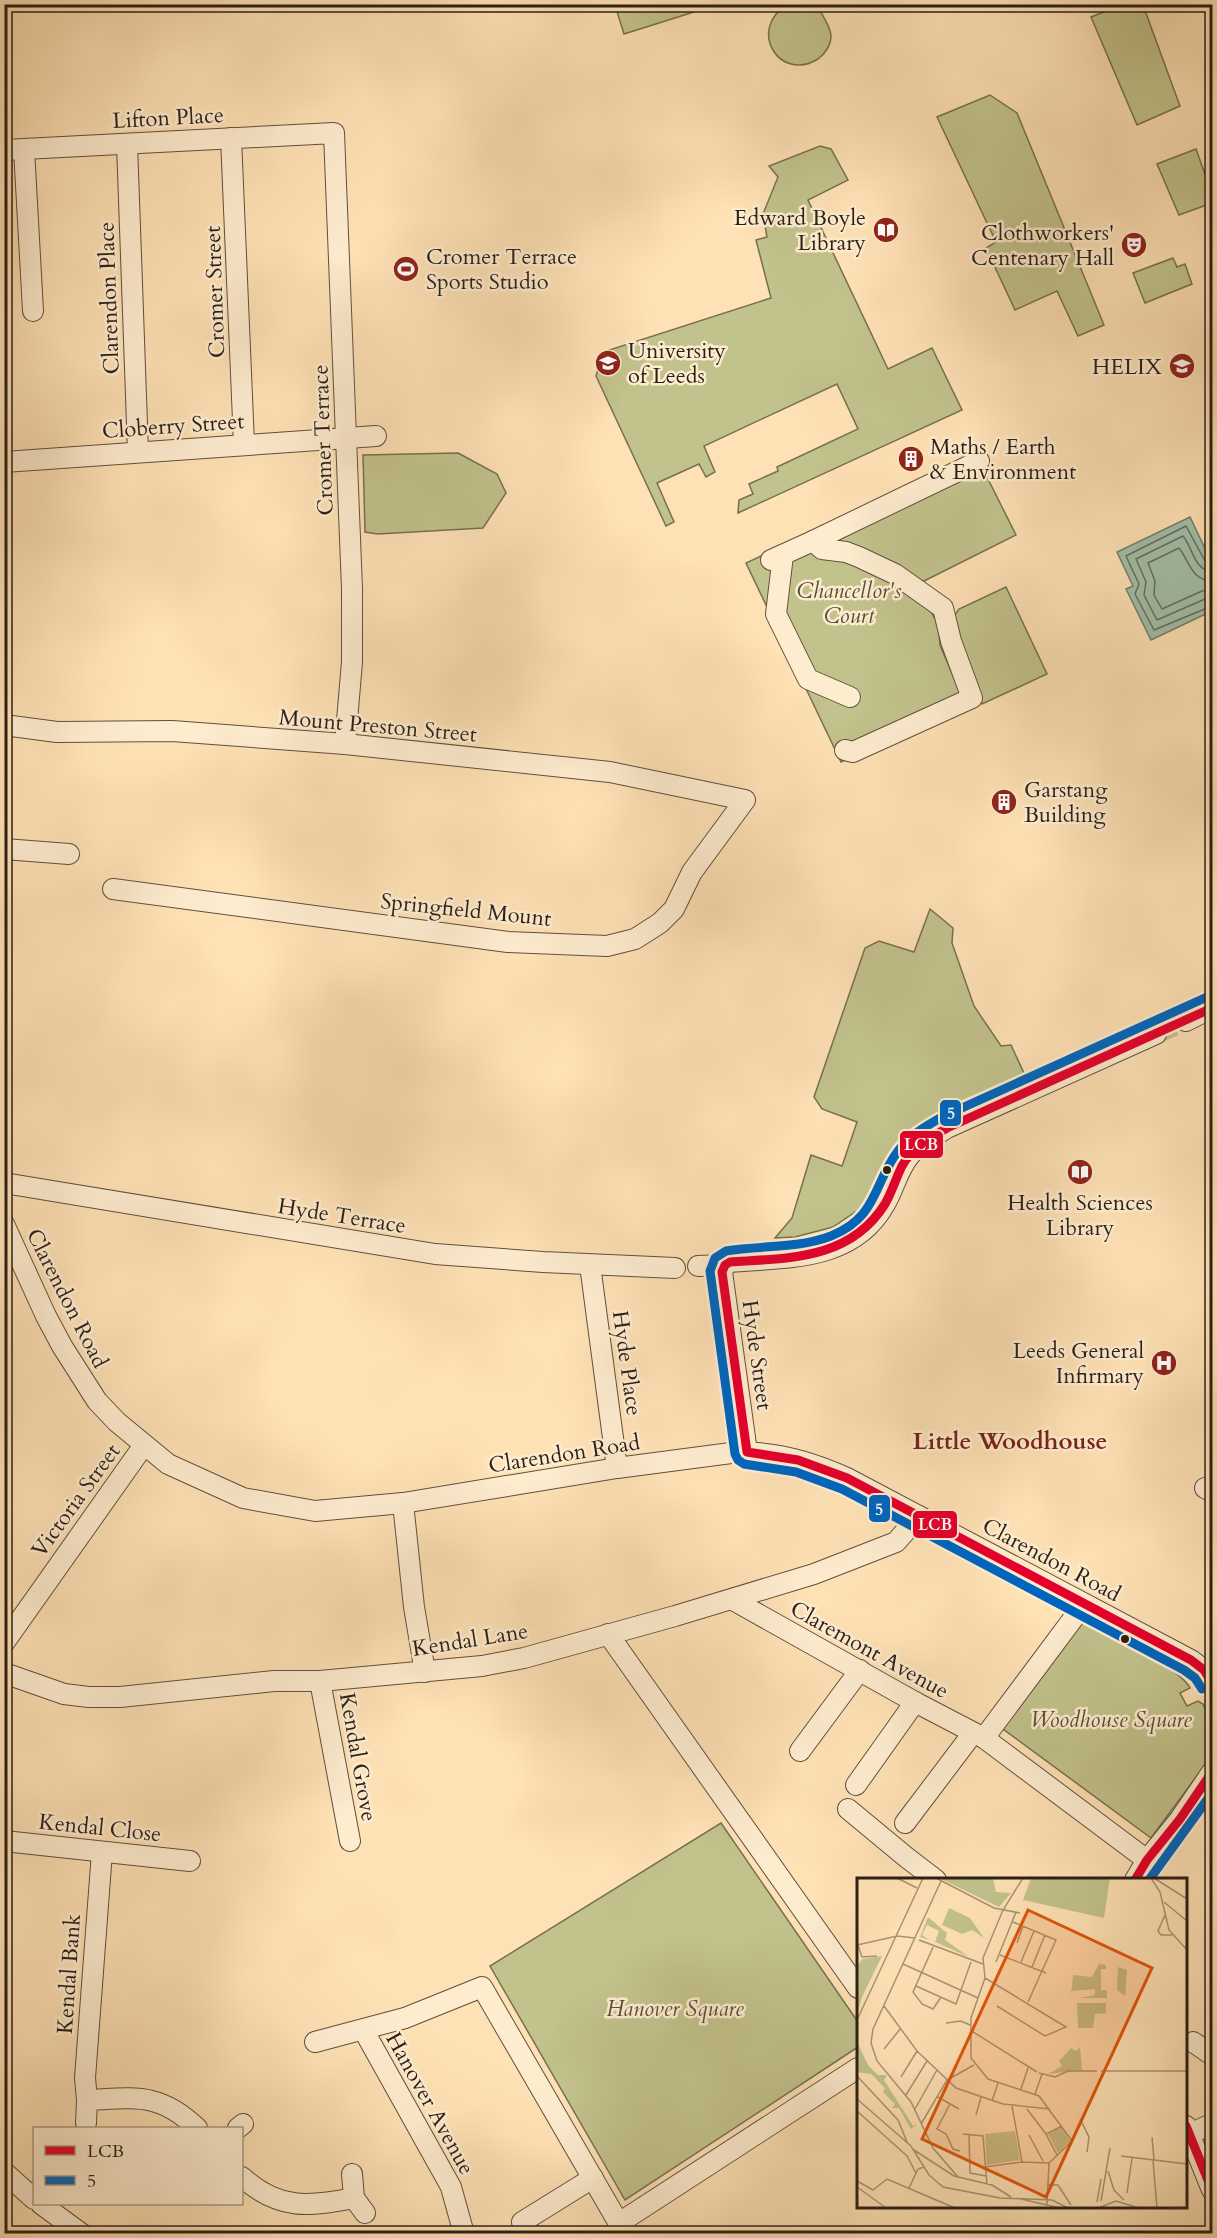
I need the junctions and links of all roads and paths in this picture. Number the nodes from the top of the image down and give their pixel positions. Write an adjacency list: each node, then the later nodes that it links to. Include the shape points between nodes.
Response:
1 (334, 133): 2 (street, Lifton Place); 7 (street, Cromer Terrace)
2 (231, 138): 3 (street, Lifton Place); 8 (street, Cromer Street)
3 (128, 144): 4 (street, Lifton Place); 9 (street, Clarendon Place)
4 (14, 149): 5 (street)
5 (33, 311)
6 (376, 436): 7 (street, Cloberry Street)
7 (346, 439): 8 (street, Cloberry Street); 15 (street, Cromer Terrace, via 352,662)
8 (244, 444): 9 (street, Cloberry Street)
9 (138, 452): 11 (street, Cloberry Street)
10 (979, 461): 12 (street)
11 (4, 462)
12 (813, 541): 13 (street, via 777,557 776,614 808,679); 16 (street, via 822,549 846,552 884,568 940,605 972,698 853,752)
13 (850, 698)
14 (4, 725): 15 (street, Mount Preston Street, via 57,732 172,732)
15 (345, 744): 17 (street, Mount Preston Street, via 610,772)
16 (845, 750)
17 (745, 800): 20 (street, Springfield Mount, via 692,872 674,909 635,939 607,946 508,942)
18 (4, 849): 19 (street)
19 (69, 854)
20 (113, 889)
21 (1212, 1008): 22 (street)
22 (1186, 1021)
23 (1156, 1034): 27 (street, via 947,1128 923,1143 909,1156 874,1220 842,1245 817,1254)
24 (4, 1183): 26 (street, Hyde Terrace, via 403,1250)
25 (4, 1224): 30 (street, Clarendon Road, via 46,1316 82,1380 97,1401)
26 (590, 1265): 29 (street, Hyde Terrace); 32 (street, Hyde Place)
27 (725, 1265): 28 (street); 31 (street, Hyde Street, via 722,1272)
28 (698, 1266)
29 (675, 1268)
30 (144, 1445): 33 (street, Clarendon Road, via 168,1464 243,1498 315,1511); 38 (street, Victoria Street)
31 (747, 1452): 32 (street, Clarendon Road); 34 (street, Clarendon Road, via 788,1456 820,1465)
32 (617, 1468): 33 (street, Clarendon Road)
33 (403, 1503): 40 (street)
34 (919, 1516): 35 (street, Kendal Lane, via 896,1542); 36 (street, Clarendon Road)
35 (732, 1600): 37 (street, Kendal Lane); 39 (street, Claremont Avenue)
36 (1084, 1604): 43 (street, Clarendon Road, via 1191,1659); 45 (street)
37 (608, 1634): 40 (street, Kendal Lane, via 514,1660); 58 (street)
38 (4, 1643)
39 (860, 1671): 44 (street, Claremont Avenue); 46 (street)
40 (425, 1672): 42 (street, Kendal Lane)
41 (4, 1673): 42 (street, Kendal Lane, via 64,1694 89,1697 274,1681)
42 (320, 1681): 52 (street, Kendal Grove)
43 (1212, 1683)
44 (915, 1702): 45 (street, Claremont Avenue); 48 (street)
45 (978, 1735): 50 (street); 54 (street)
46 (801, 1751)
47 (1212, 1772): 54 (street)
48 (856, 1785)
49 (848, 1809): 56 (street)
50 (905, 1823)
51 (4, 1841): 53 (street, Kendal Close)
52 (350, 1841)
53 (102, 1852): 55 (street, Kendal Close); 64 (street, Kendal Bank, via 85,2078)
54 (1147, 1860): 57 (street)
55 (190, 1861)
56 (933, 1878)
57 (1136, 1878)
58 (857, 1987)
59 (364, 2031): 60 (street); 72 (street, via 483,1987); 78 (street, Hanover Avenue, via 452,2187)
60 (315, 2042)
61 (1193, 2042): 62 (street)
62 (1212, 2055)
63 (857, 2069): 76 (street)
64 (87, 2100): 65 (street, Kendal Bank); 67 (street, via 150,2100 177,2111)
65 (86, 2123)
66 (1212, 2124): 68 (street)
67 (196, 2127)
68 (1187, 2130): 73 (street)
69 (4, 2172): 74 (street)
70 (352, 2174): 71 (street, via 360,2205 292,2205 257,2191)
71 (243, 2178)
72 (593, 2178): 76 (street); 79 (street, via 522,2222)
73 (1212, 2190)
74 (33, 2198)
75 (42, 2205): 77 (street)
76 (622, 2228)
77 (82, 2234)
78 (464, 2234)
79 (529, 2234)

